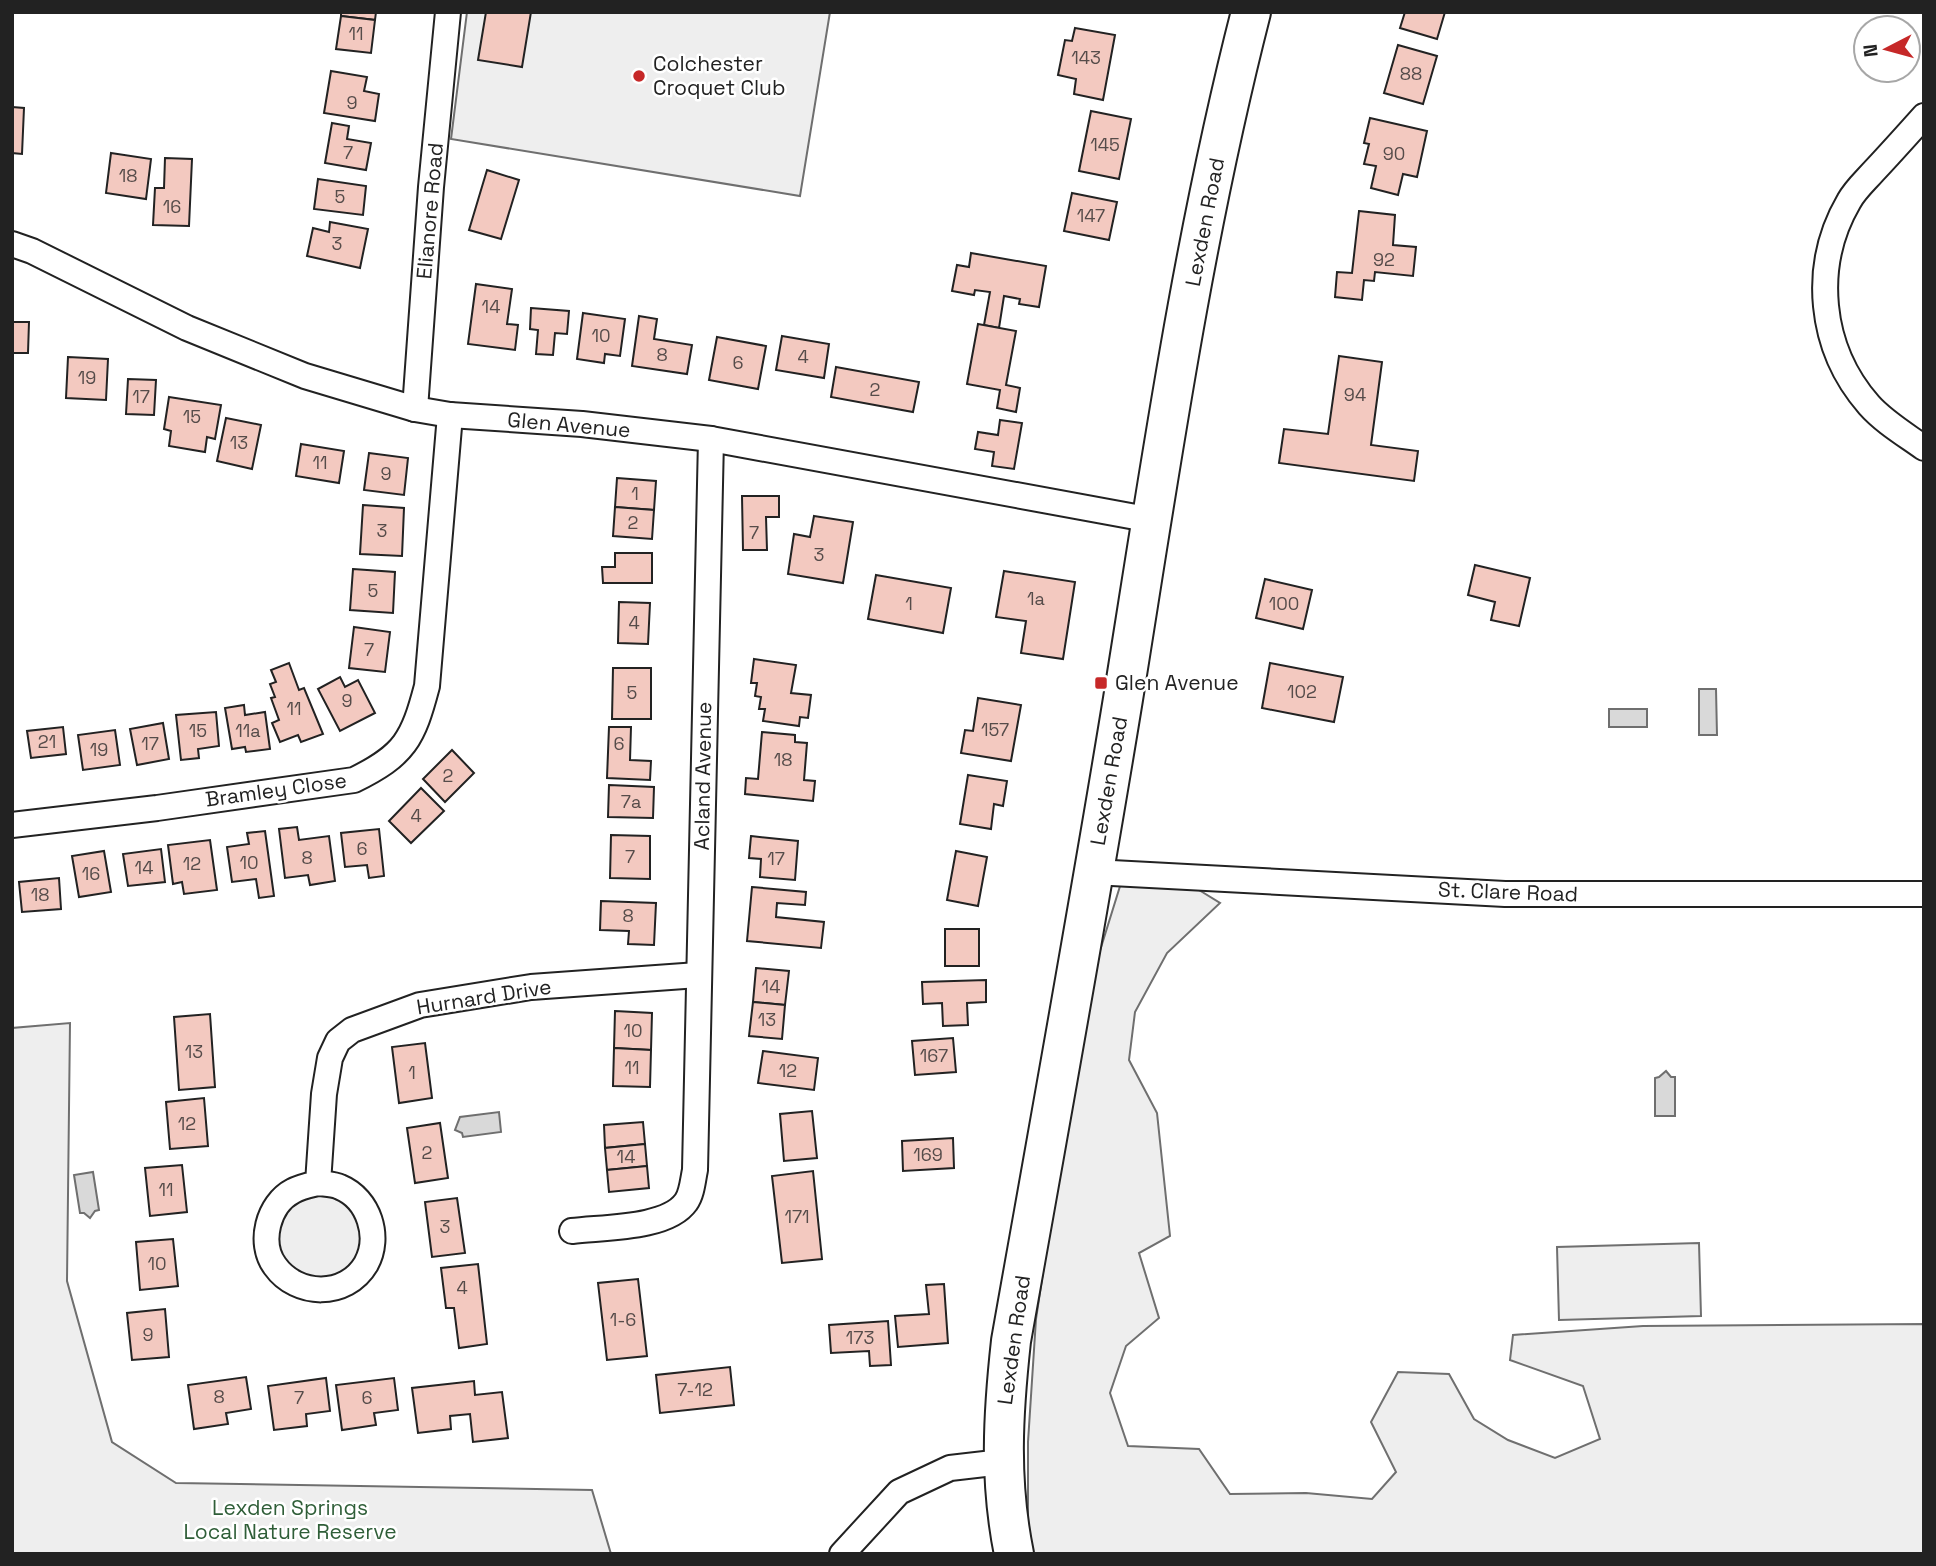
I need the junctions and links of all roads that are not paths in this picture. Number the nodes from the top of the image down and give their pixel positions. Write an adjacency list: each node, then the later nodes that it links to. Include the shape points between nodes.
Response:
1 (448, 12): 5 (street, Elianore Road)
2 (1251, 12): 9 (main road, Lexden Road, via 1202,231)
3 (1924, 116): 8 (street, via 1850,198 1833,234 1825,309 1832,344 1846,375 1870,407)
4 (12, 244): 5 (street, Glen Avenue, via 199,333 304,376)
5 (415, 409): 6 (street, Glen Avenue)
6 (450, 415): 7 (street, Glen Avenue); 10 (street, Bramley Close, via 427,686 418,719 404,745 383,766 354,780)
7 (711, 439): 9 (street, Glen Avenue); 13 (street, Acland Avenue)
8 (1924, 449)
9 (1152, 520): 11 (main road, Lexden Road)
10 (12, 825)
11 (1093, 872): 12 (street, St. Clare Road, via 1505,894); 16 (main road, Lexden Road, via 1012,1341)
12 (1924, 894)
13 (698, 975): 14 (street, Hurnard Drive, via 531,987 420,1005 352,1030 338,1041 330,1058); 15 (street, Acland Avenue, via 695,1170 687,1200 672,1215 654,1222)
14 (318, 1183): 14 (street, via 340,1187 359,1200 369,1215 373,1239 367,1263 356,1276 335,1288 319,1290 287,1280 270,1257 267,1230 279,1202 293,1191)
15 (572, 1231)
16 (1002, 1462): 17 (street, via 950,1468 899,1492); 18 (main road, Lexden Road)
17 (842, 1554)
18 (1014, 1554)

